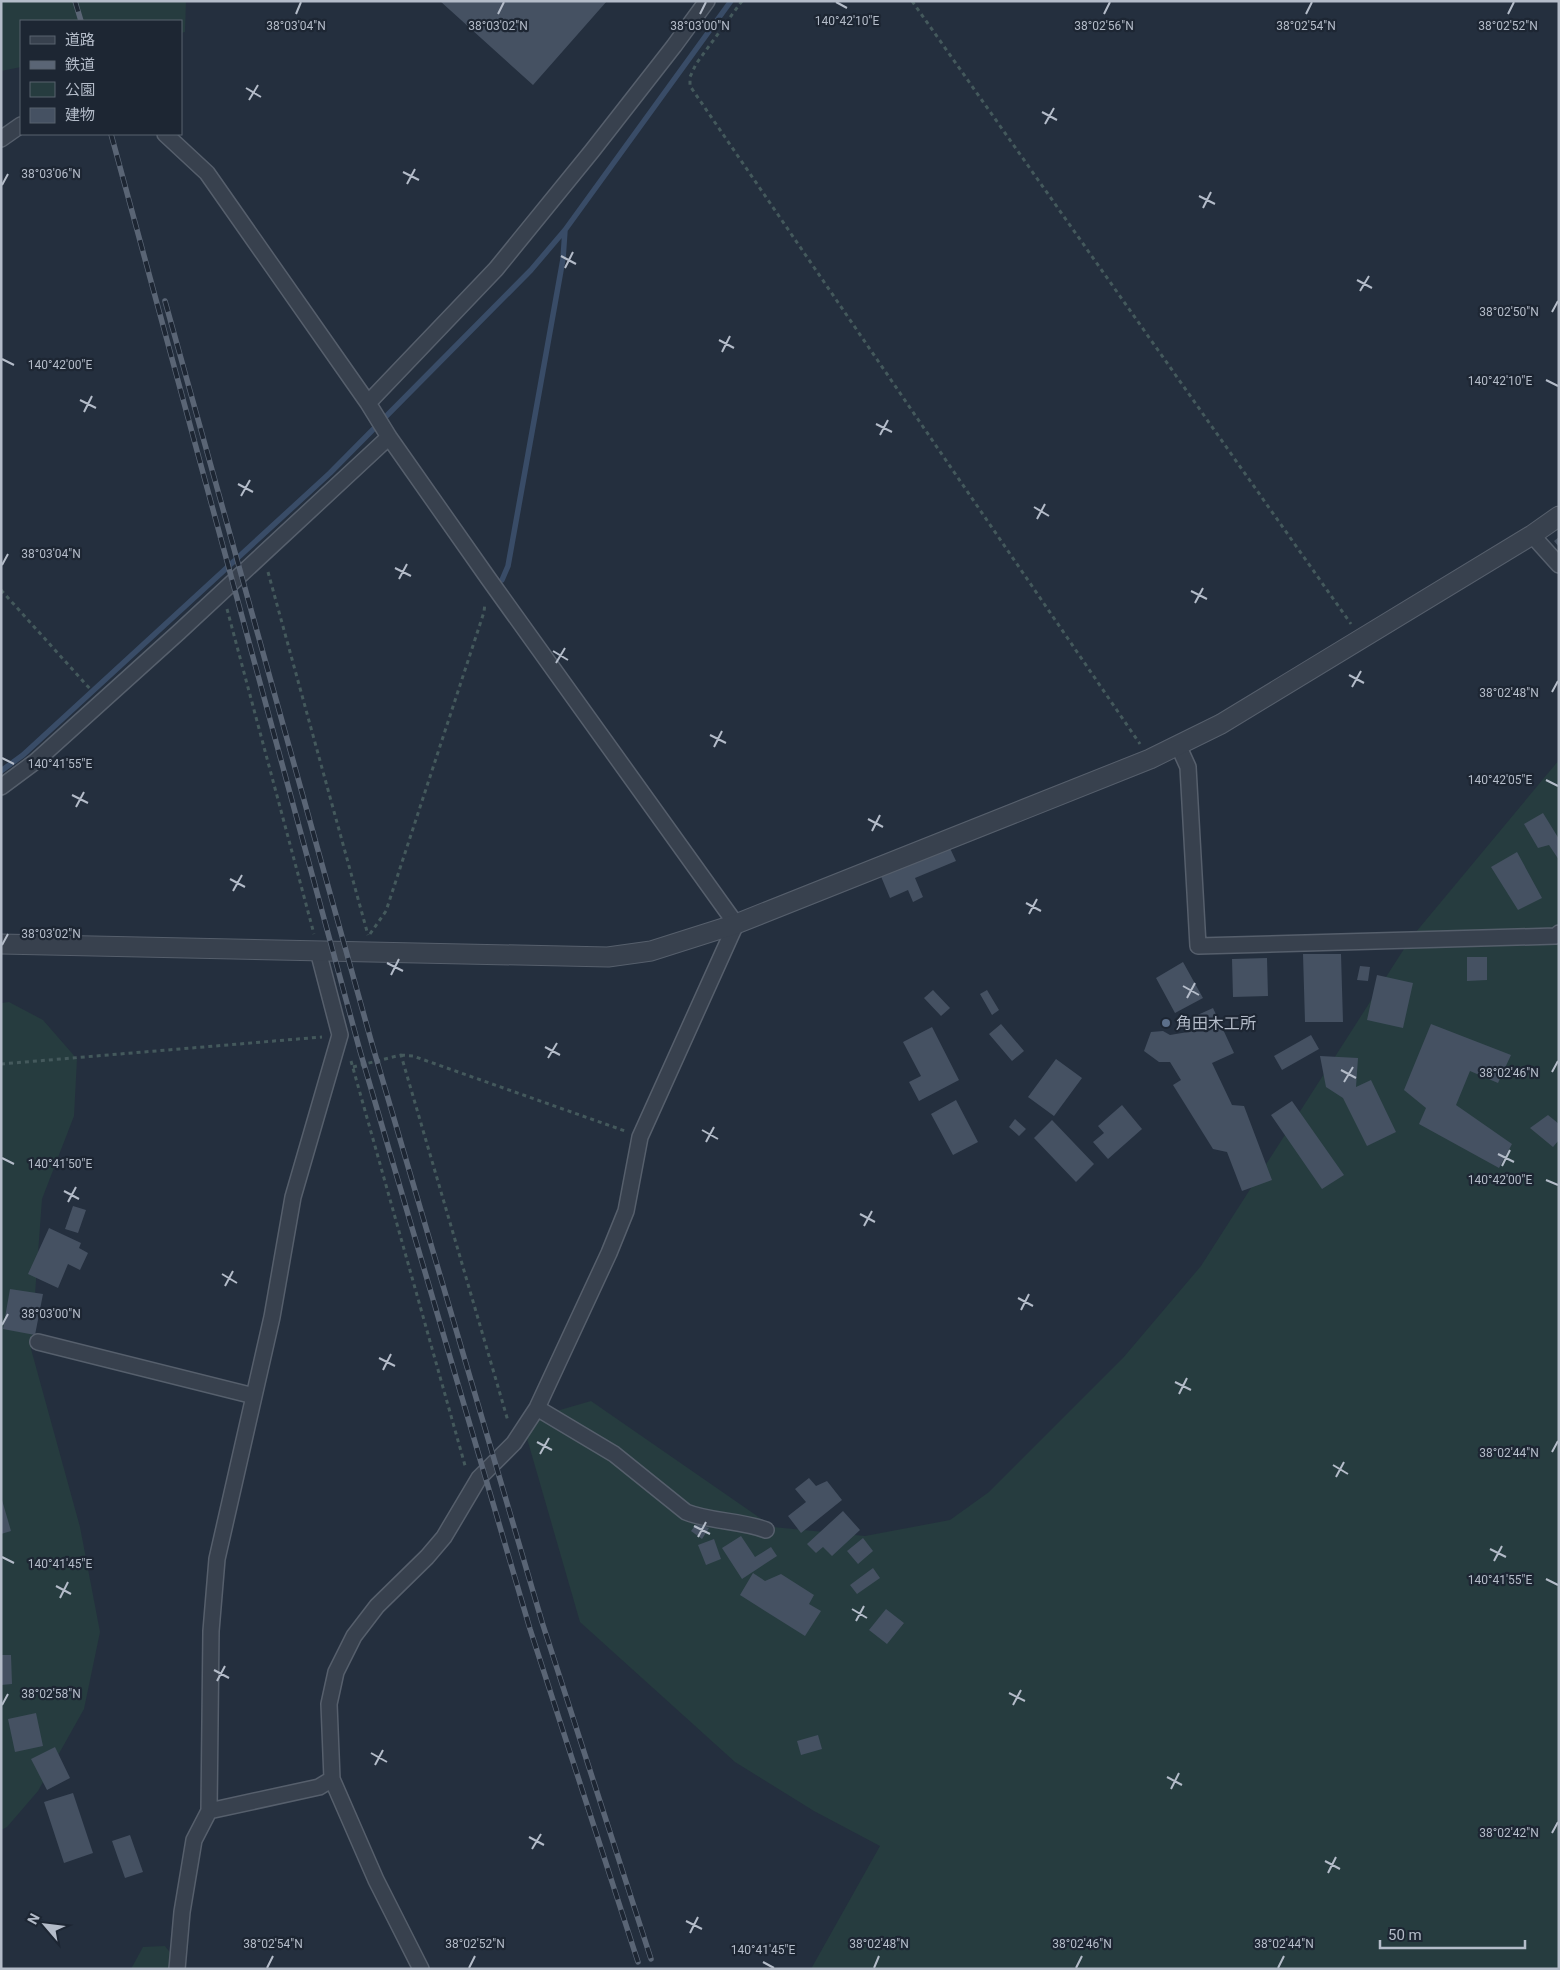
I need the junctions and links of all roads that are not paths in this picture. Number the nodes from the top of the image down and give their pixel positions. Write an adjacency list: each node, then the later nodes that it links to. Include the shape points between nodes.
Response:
1 (707, 1): 5 (street)
2 (20, 126): 4 (street)
3 (166, 135): 5 (street, via 207,173)
4 (1, 139)
5 (379, 421): 10 (street, via 263,552 36,761); 11 (street)
6 (1559, 516): 7 (street)
7 (1532, 535): 8 (street); 9 (street, via 1221,724)
8 (1559, 565)
9 (1178, 745): 11 (street); 12 (street, via 1188,767 1198,946 1556,936)
10 (1, 787)
11 (736, 924): 14 (street, via 651,950 608,957); 17 (street, via 640,1136 626,1211 609,1253)
12 (1559, 933)
13 (1, 944): 14 (street)
14 (318, 951): 16 (street, via 340,1036 293,1197)
15 (38, 1342): 16 (street)
16 (254, 1396): 20 (street, via 217,1558 211,1630)
17 (536, 1408): 18 (street, via 614,1454 686,1512); 19 (street, via 514,1443 479,1478 444,1538 377,1606 354,1636 336,1672 329,1704)
18 (766, 1530)
19 (332, 1779): 20 (street, via 319,1787); 22 (street, via 376,1880)
20 (208, 1811): 21 (street, via 194,1840)
21 (177, 1969)
22 (421, 1969)

